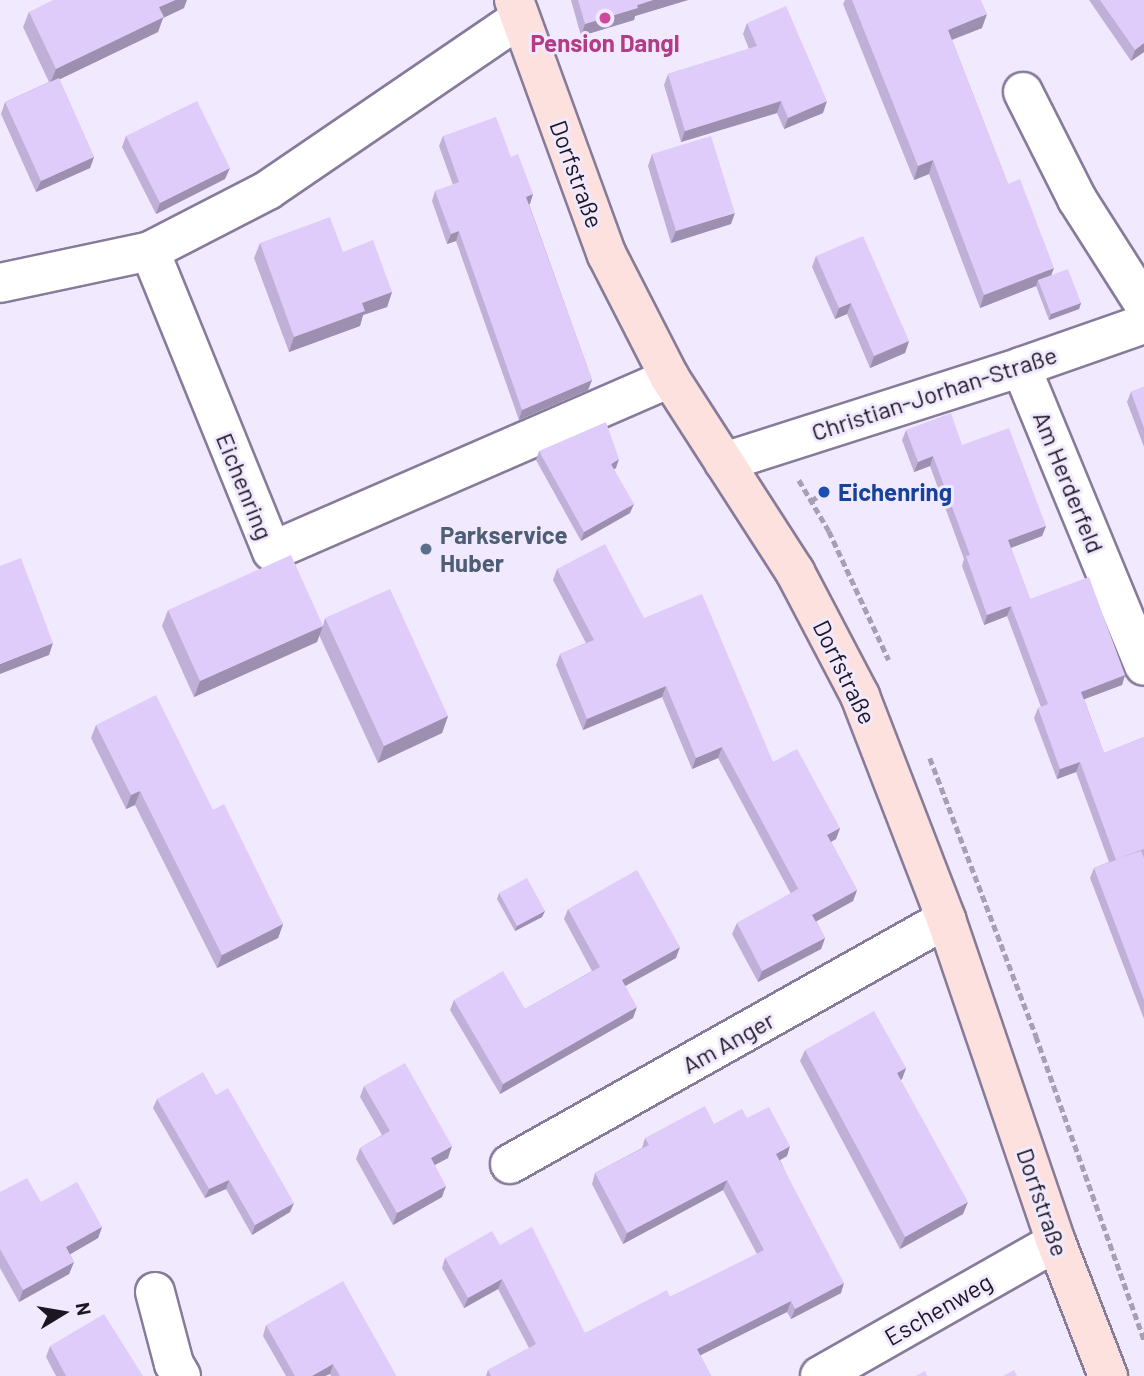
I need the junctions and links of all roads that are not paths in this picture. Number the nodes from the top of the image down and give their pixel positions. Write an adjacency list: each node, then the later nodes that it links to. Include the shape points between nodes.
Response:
1 (517, 9): 3 (street, via 268,190); 8 (street, Dorfstraße, via 607,255)
2 (1023, 92): 5 (street, via 1077,199)
3 (150, 251): 4 (street); 8 (street, Eichenring, via 272,551)
4 (0, 283)
5 (1144, 304)
6 (1144, 324): 7 (street, Christian-Jorhan-Straße)
7 (1021, 367): 9 (street, Christian-Jorhan-Straße); 10 (street, Am Herderfeld)
8 (670, 378): 9 (street, Dorfstraße)
9 (724, 462): 12 (street, Dorfstraße, via 795,572 860,696)
10 (1130, 591): 11 (street, Am Herderfeld)
11 (1144, 666)
12 (946, 919): 13 (street, Am Anger); 14 (street, Dorfstraße)
13 (510, 1164)
14 (1056, 1242): 17 (street, Eschenweg); 18 (street, Dorfstraße)
15 (155, 1292): 16 (street)
16 (181, 1376)
17 (820, 1376)
18 (1108, 1376)

